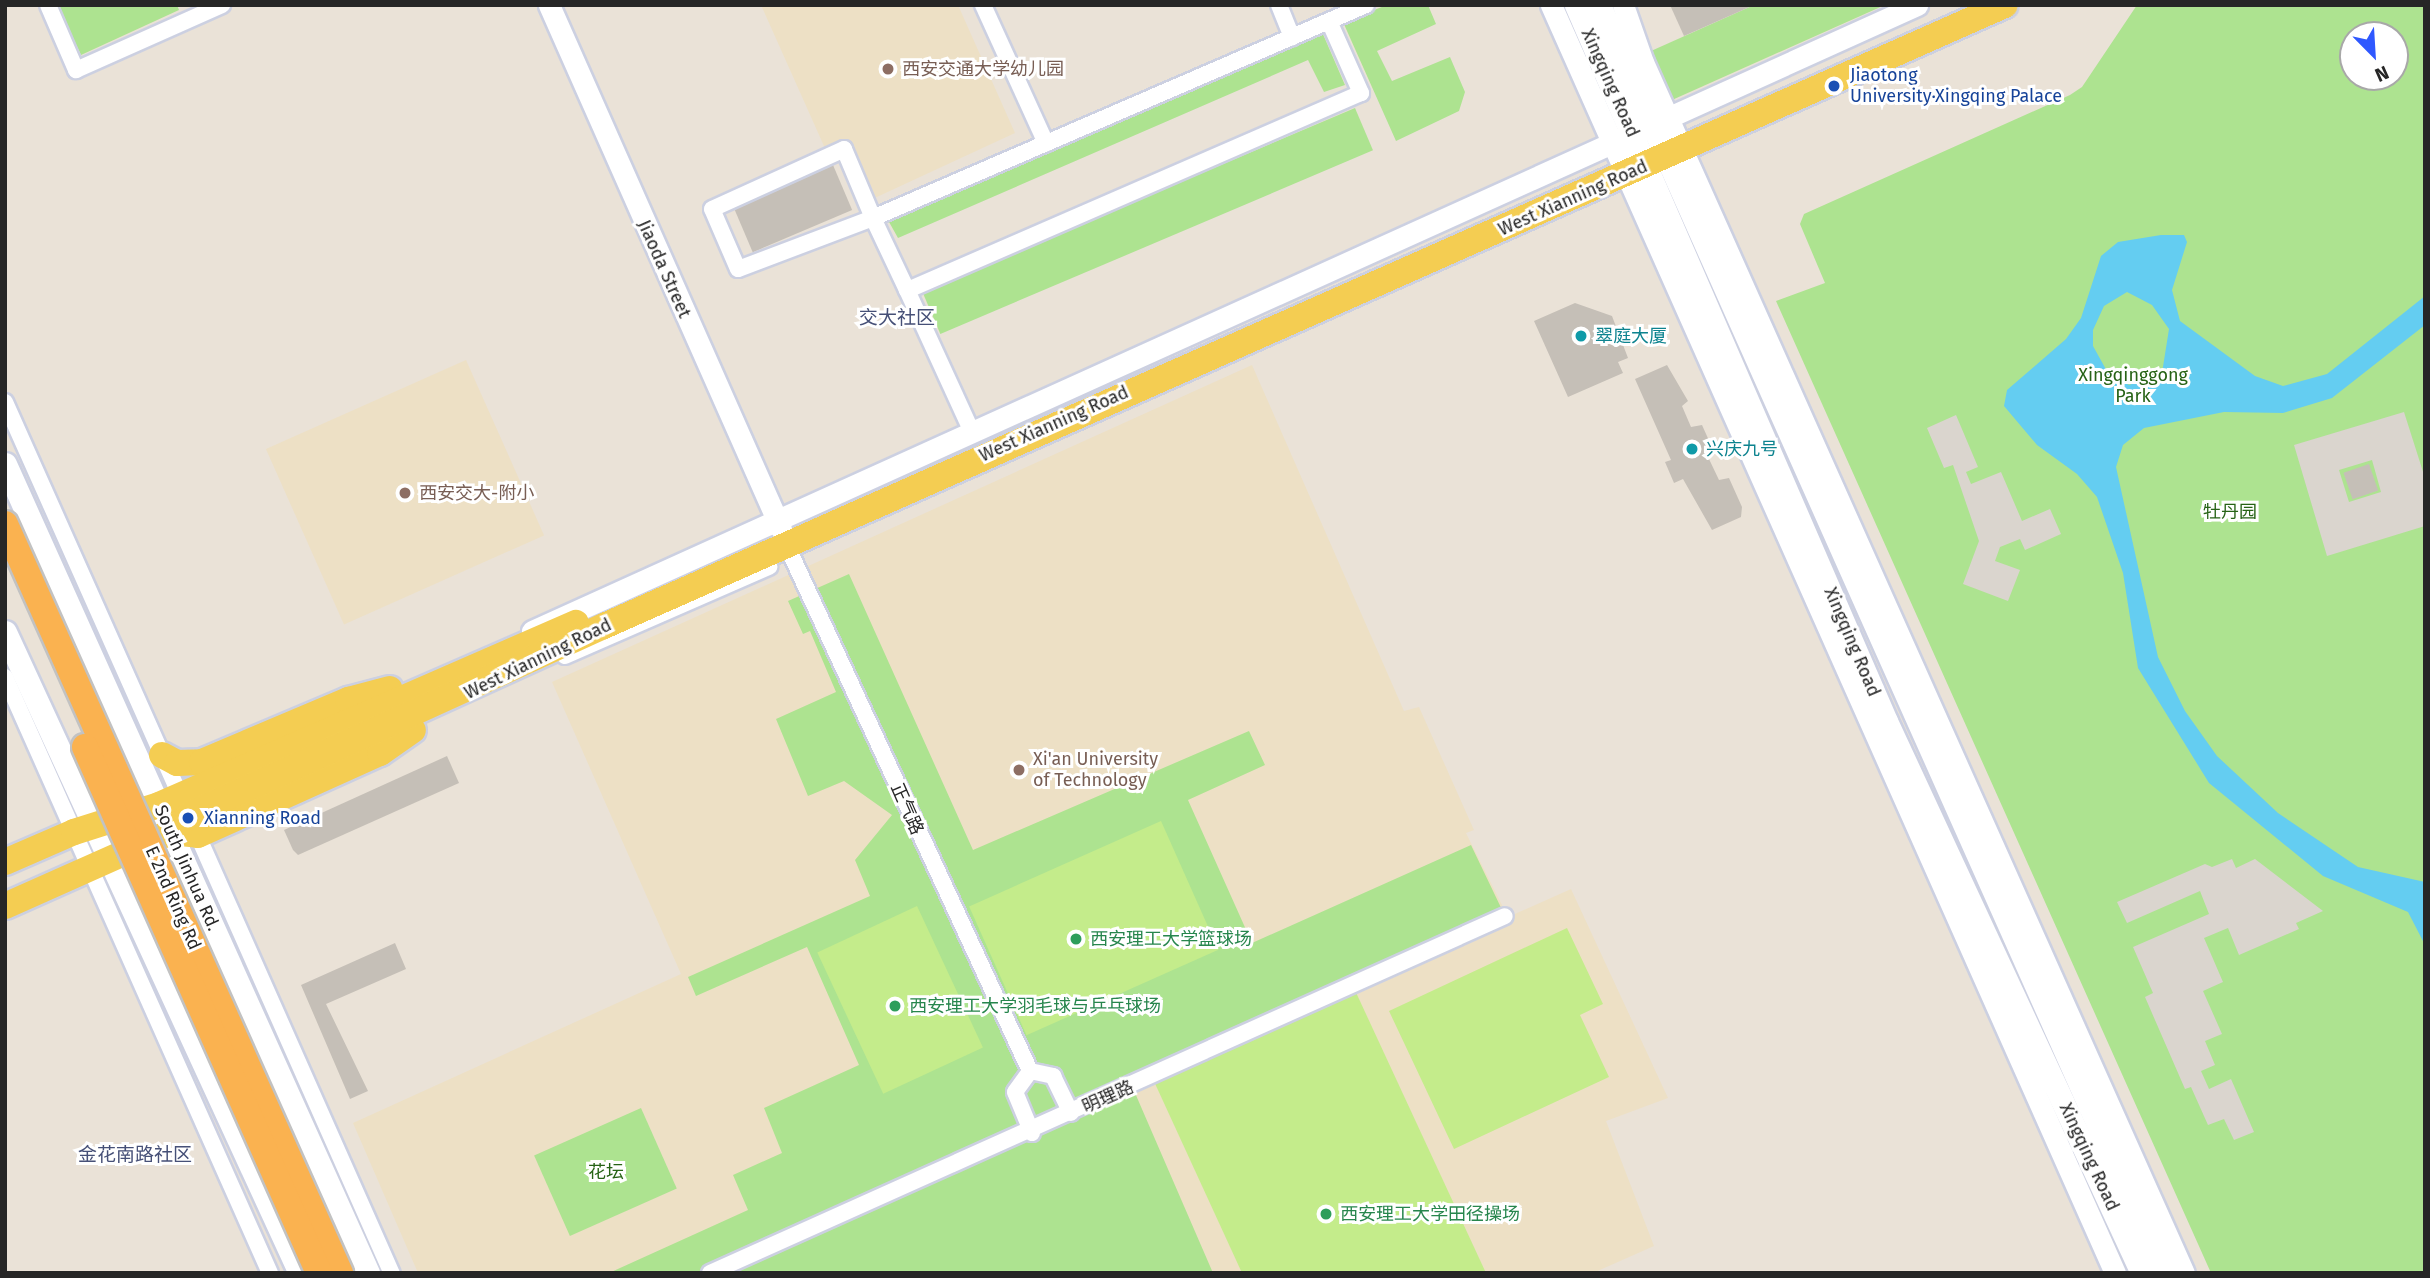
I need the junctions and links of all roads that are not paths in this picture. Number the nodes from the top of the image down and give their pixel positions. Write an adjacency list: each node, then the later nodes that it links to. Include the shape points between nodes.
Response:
1 (48, 5): 2 (street, via 76,70)
2 (222, 5)
3 (549, 5): 24 (street, Jiaoda Street)
4 (983, 5): 16 (street)
5 (1279, 5): 15 (street)
6 (1366, 5): 14 (street)
7 (1551, 5): 17 (street)
8 (1576, 5): 17 (main road, Xingqing Road)
9 (1599, 5): 17 (main road, Xingqing Road)
10 (1623, 5): 17 (street)
11 (1917, 5): 17 (street)
12 (1962, 5): 17 (main road, West Xianning Road)
13 (2005, 5): 17 (main road, West Xianning Road)
14 (1329, 21): 15 (street); 19 (street, via 1362,93)
15 (1292, 37): 16 (street)
16 (1046, 143): 18 (street)
17 (1648, 146): 21 (street); 24 (main road, West Xianning Road); 24 (main road, West Xianning Road, via 1480,239 1433,255); 39 (street); 39 (main road, Xingqing Road, via 1886,721); 40 (street)
18 (873, 218): 18 (street, via 844,149 712,209 738,269); 19 (street)
19 (907, 290): 21 (street)
20 (5, 402): 29 (street)
21 (971, 430): 24 (street)
22 (5, 464): 30 (main road, South Jinhua Rd.)
23 (5, 524): 44 (highway, E 2nd Ring Rd, bridge)
24 (784, 538): 28 (main road, West Xianning Road); 30 (main road, West Xianning Road, via 463,695 380,753); 36 (street, 正气路)
25 (5, 566): 43 (highway, E 2nd Ring Rd, bridge)
26 (5, 632): 31 (main road)
27 (5, 677): 31 (street)
28 (433, 682): 29 (main road, via 368,692 202,762 177,763); 30 (main road, West Xianning Road)
29 (162, 755): 30 (street)
30 (179, 817): 31 (main road, West Xianning Road); 33 (main road, West Xianning Road); 45 (main road, South Jinhua Rd.); 46 (street)
31 (85, 828): 32 (main road, West Xianning Road); 33 (main road)
32 (5, 862)
33 (101, 863): 34 (main road, West Xianning Road); 41 (street); 42 (main road)
34 (5, 906)
35 (1505, 916): 37 (street, 明理路)
36 (1030, 1071): 37 (street, via 1053,1076); 38 (street, via 1015,1092)
37 (1071, 1113): 38 (street, 明理路)
38 (1032, 1133): 47 (street, 明理路)
39 (2151, 1257): 40 (street); 48 (main road, Xingqing Road); 49 (street)
40 (2111, 1272)
41 (270, 1273)
42 (300, 1273)
43 (319, 1273)
44 (340, 1273)
45 (368, 1273)
46 (392, 1273)
47 (710, 1273)
48 (2164, 1273)
49 (2184, 1273)

